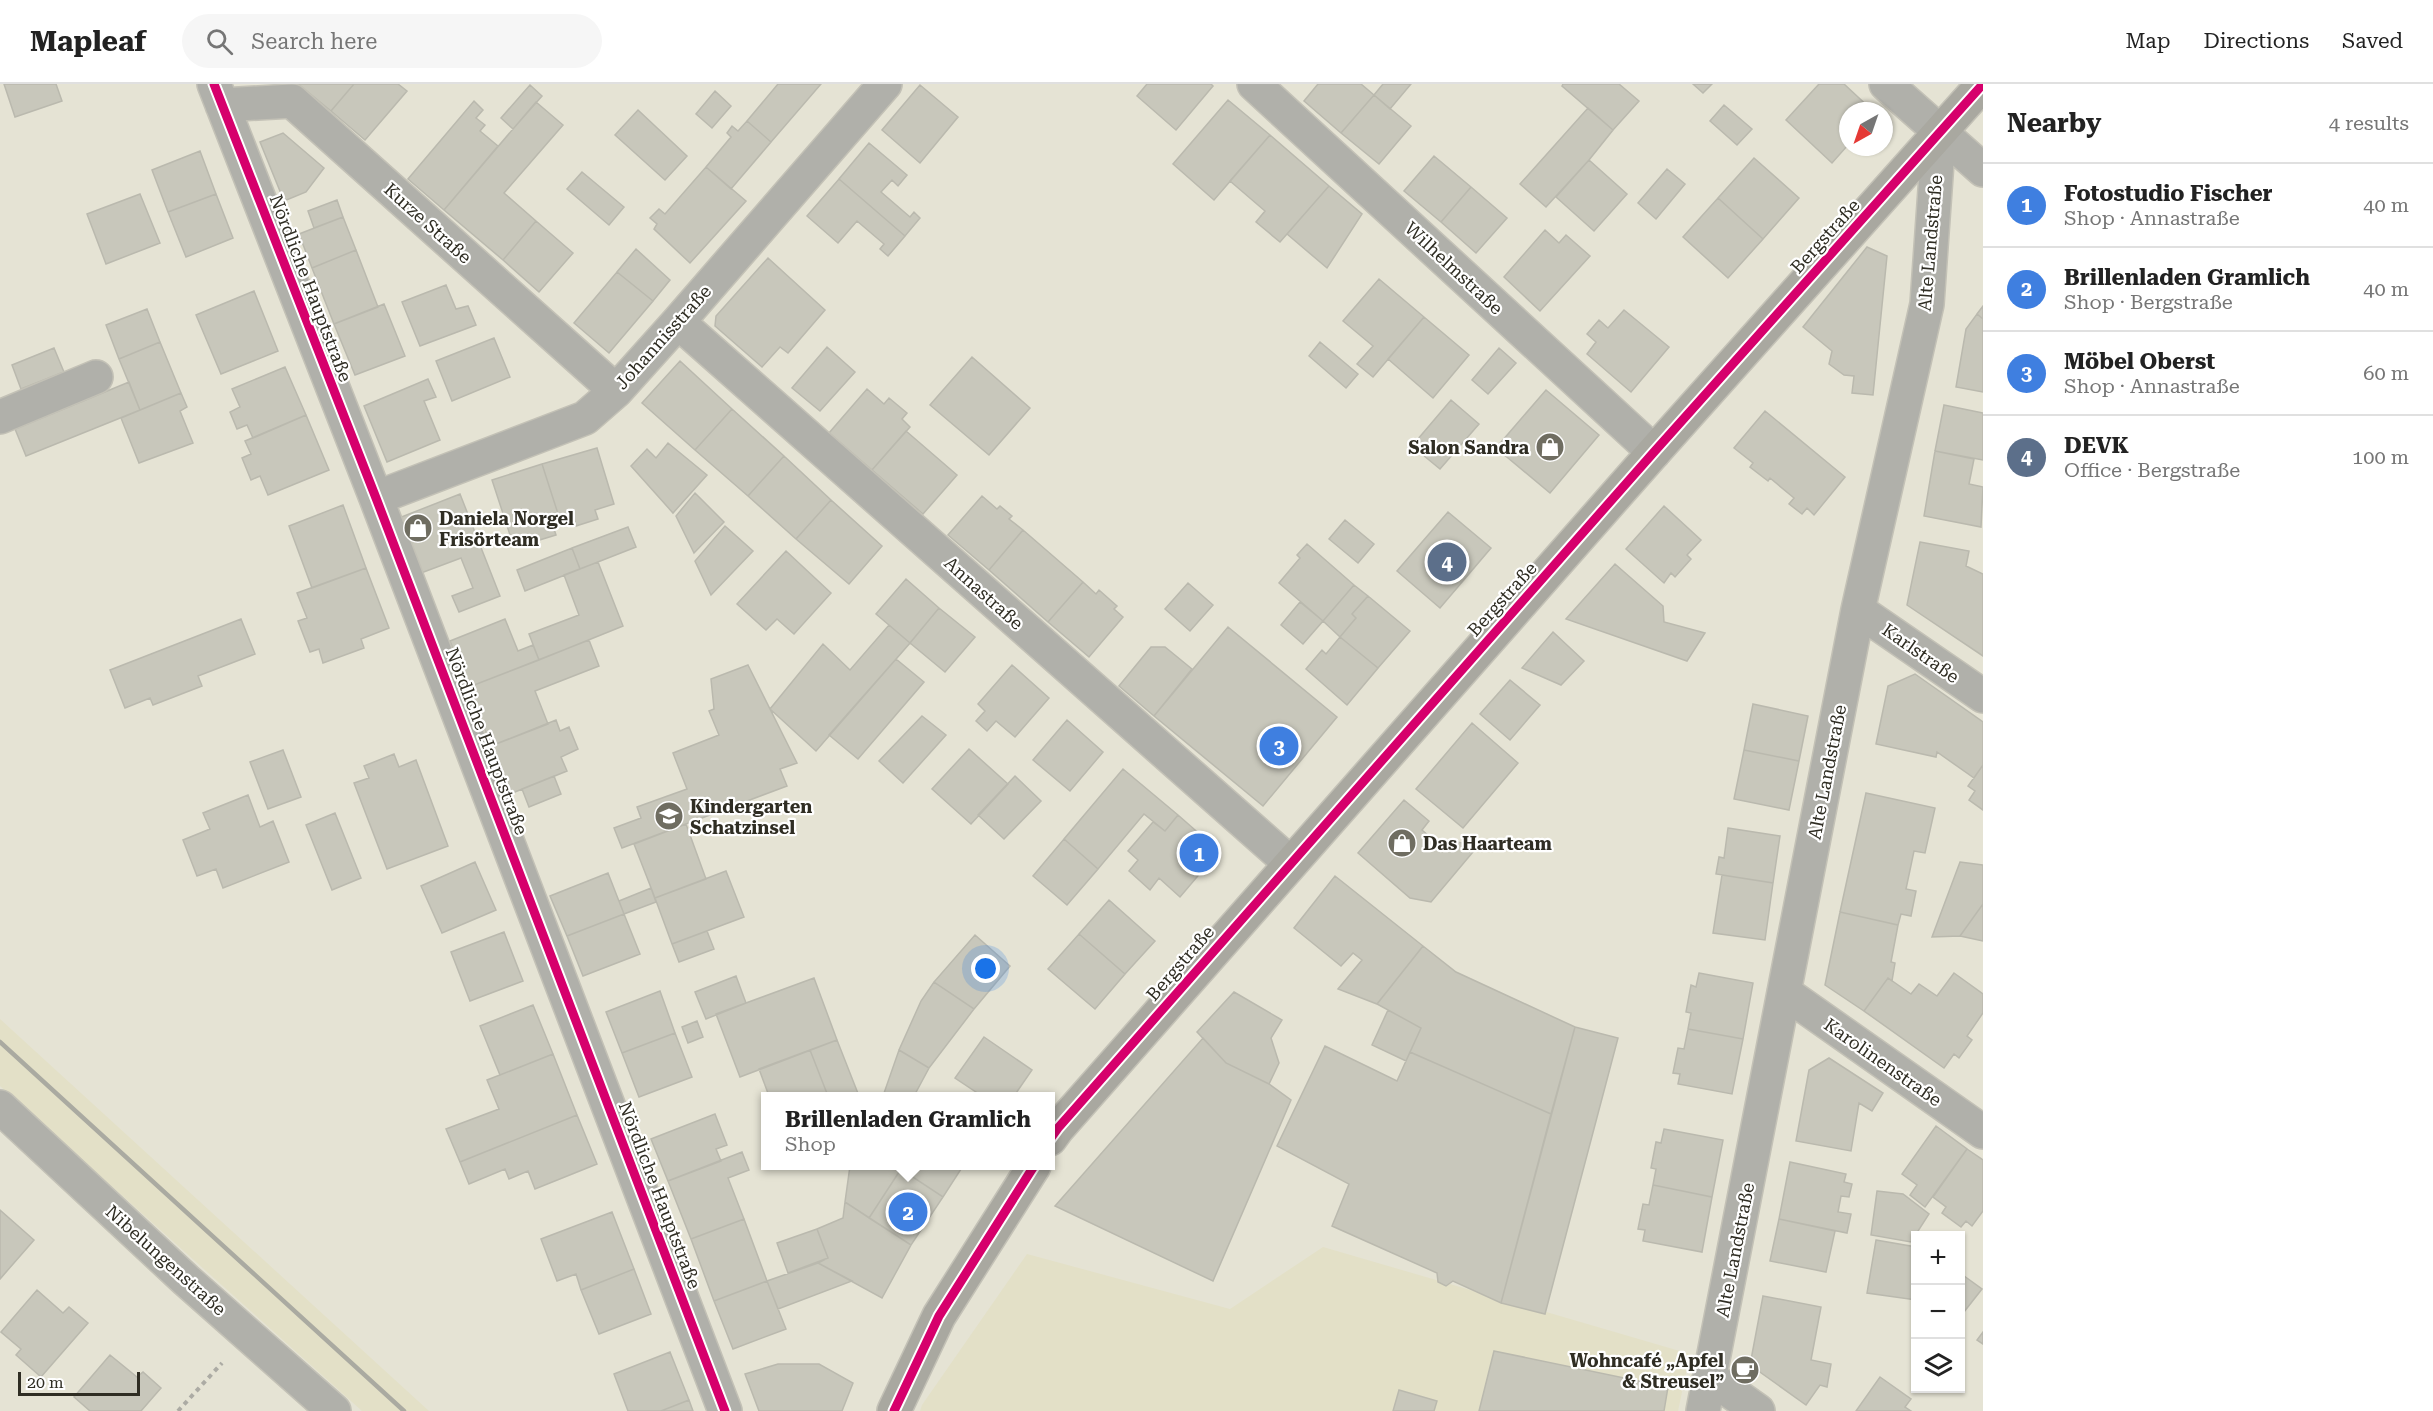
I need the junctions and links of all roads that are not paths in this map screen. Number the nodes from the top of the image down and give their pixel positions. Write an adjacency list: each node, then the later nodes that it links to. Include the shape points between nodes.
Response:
1 (883, 84): 8 (street, Johannisstraße)
2 (1254, 84): 12 (street, Wilhelmstraße)
3 (1886, 84): 6 (street)
4 (1983, 84): 6 (main road, Bergstraße)
5 (218, 95): 10 (street, Kurze Straße, via 292,101); 13 (street, Nördliche Hauptstraße)
6 (1939, 133): 7 (street); 12 (main road, Bergstraße); 14 (street, Alte Landstraße, via 1927,304)
7 (1983, 170)
8 (678, 322): 10 (street, Johannisstraße); 16 (street, Annastraße)
9 (96, 377): 11 (street)
10 (616, 391): 13 (street, Johannisstraße, via 585,418)
11 (0, 417)
12 (1654, 452): 16 (main road, Bergstraße)
13 (376, 498): 24 (street, Nördliche Hauptstraße)
14 (1858, 610): 15 (street, Karlstraße); 17 (street, Alte Landstraße)
15 (1983, 696)
16 (1290, 863): 19 (main road, Bergstraße)
17 (1784, 992): 20 (street, Karolinenstraße); 22 (street, Alte Landstraße)
18 (0, 1107): 23 (street, Nibelungenstraße, via 177,1273)
19 (1055, 1132)
20 (1983, 1132)
21 (1031, 1170): 25 (main road, via 939,1316)
22 (1710, 1377): 26 (street, Alte Landstraße); 27 (street)
23 (334, 1411)
24 (725, 1411)
25 (894, 1411)
26 (1703, 1411)
27 (1758, 1411)

